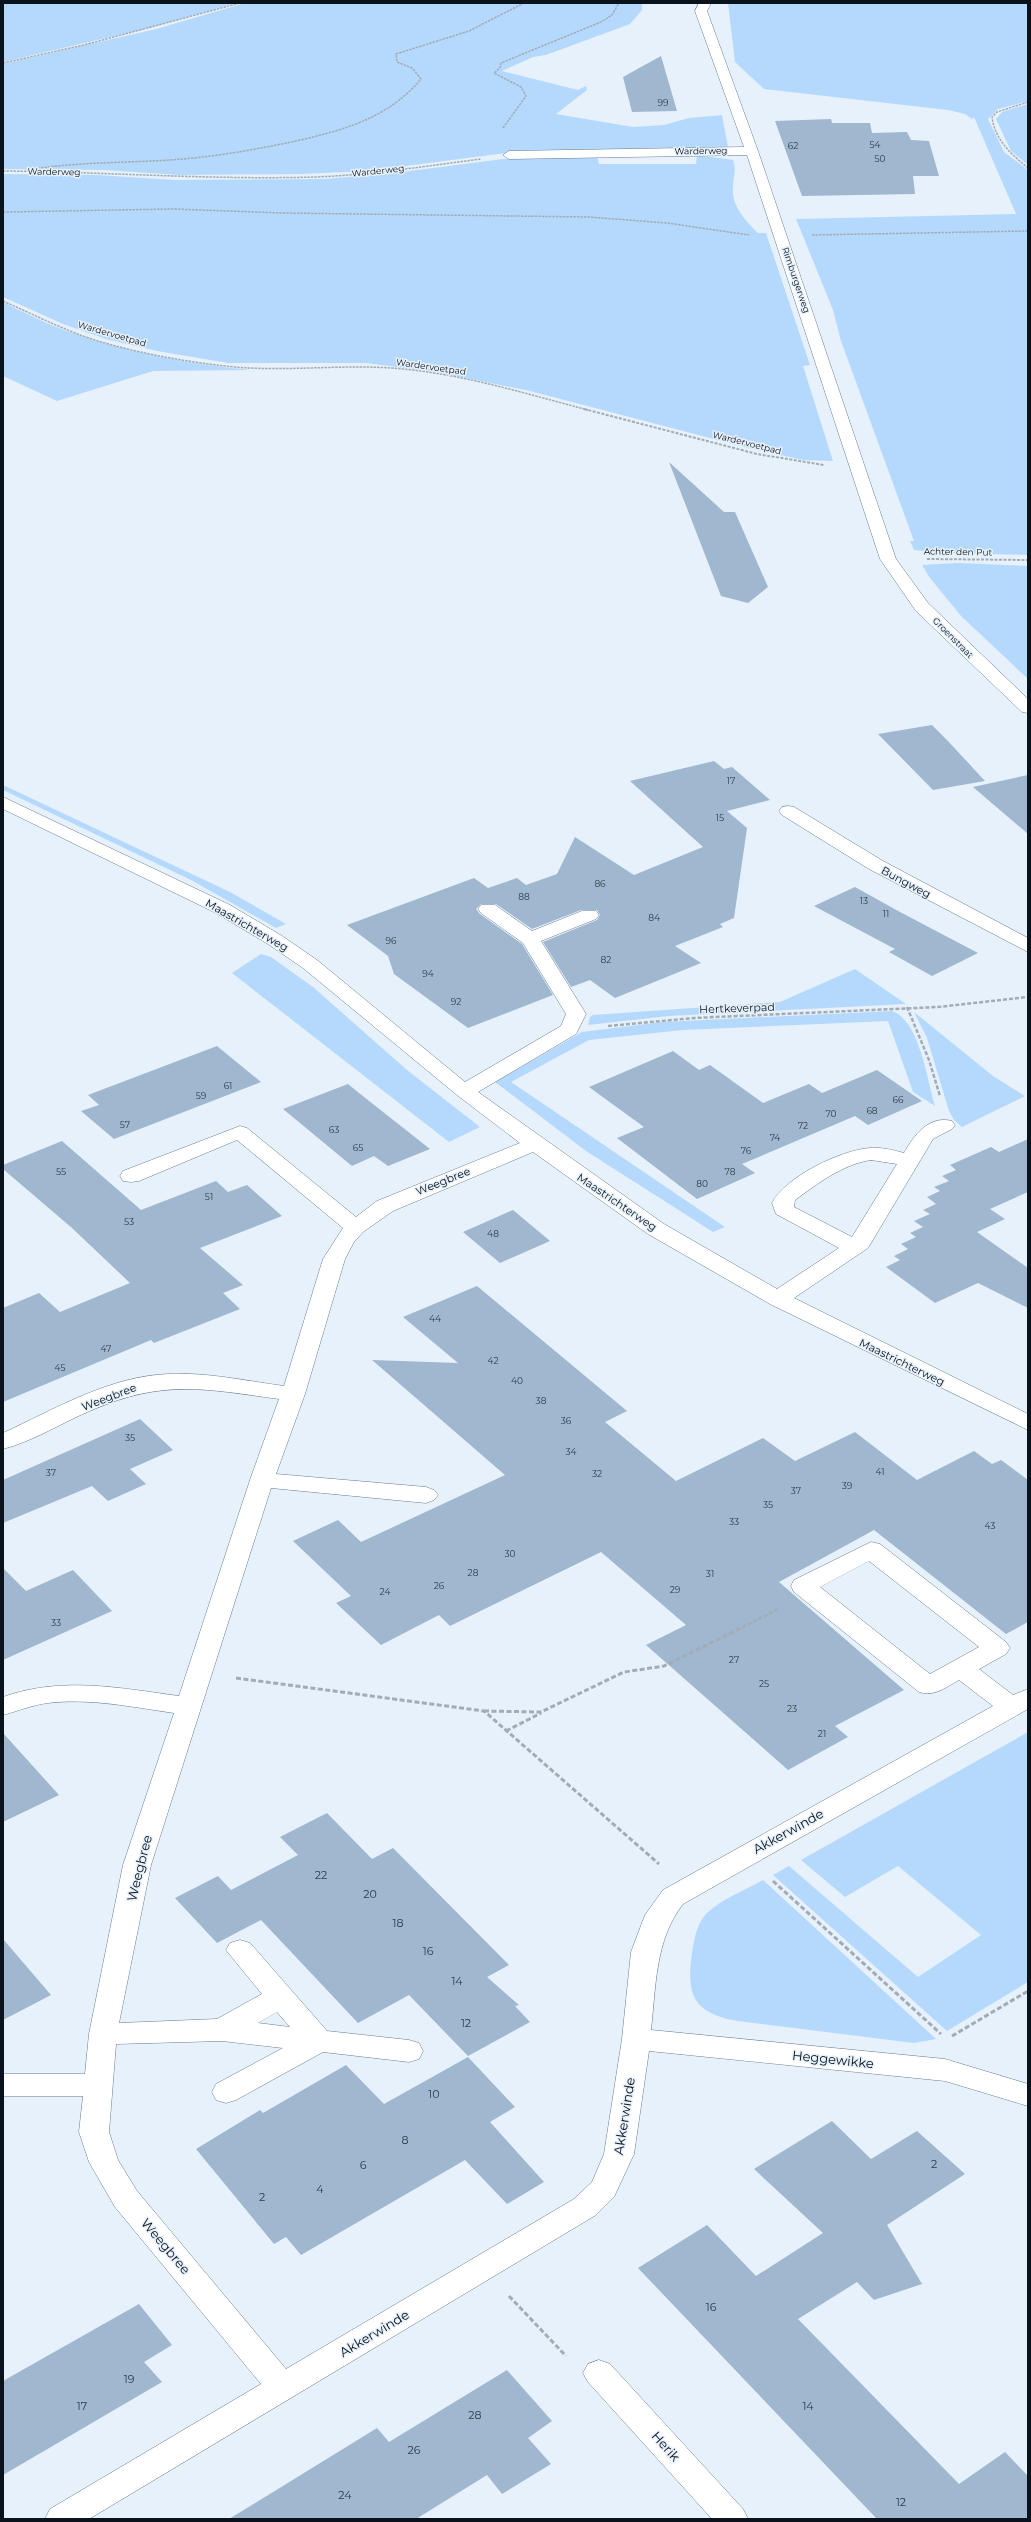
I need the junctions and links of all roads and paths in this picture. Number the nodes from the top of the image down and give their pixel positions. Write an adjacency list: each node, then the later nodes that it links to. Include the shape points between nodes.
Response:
1 (240, 3): 5 (path, via 84,45)
2 (524, 3): 11 (path, via 469,31 396,54 397,62 412,68 421,79 393,108 358,126 260,150 170,160 80,163)
3 (618, 3): 8 (path, via 612,15 601,22 501,63 500,68 494,73 521,87 526,96 503,129 502,142)
4 (705, 3): 7 (street, Rimburgerweg, via 701,11)
5 (3, 63)
6 (1028, 102): 9 (path, via 997,112 992,117 992,124 1008,152)
7 (752, 151): 8 (street, Warderweg); 17 (street, Rimburgerweg)
8 (509, 155): 11 (path, Warderweg, via 369,173 316,177 166,178 84,172)
9 (1028, 168)
10 (3, 171): 11 (path, Warderweg)
11 (21, 171)
12 (3, 212): 15 (path, via 174,209 589,217 689,226)
13 (1028, 231): 14 (path, via 968,230 912,234)
14 (816, 235)
15 (751, 236)
16 (3, 301): 17 (path, Wardervoetpad, via 84,336 154,354 231,366 282,369 366,366 431,373 477,381 782,459 823,465)
17 (858, 464): 18 (street, Rimburgerweg)
18 (888, 559): 19 (path, Achter den Put); 20 (street, Groenstraat, via 922,607)
19 (1028, 560)
20 (1028, 708)
21 (3, 802): 30 (street, Maastrichterweg, via 223,909 276,940 387,1026)
22 (788, 811): 26 (street, Bungweg, via 830,840 877,867)
23 (488, 909): 25 (street)
24 (589, 915): 25 (street)
25 (530, 938): 29 (street, via 576,1014)
26 (1028, 946)
27 (1028, 997): 28 (path, Hertkeverpad, via 953,1006)
28 (907, 1007): 29 (path, Hertkeverpad, via 660,1020); 31 (path, via 929,1060 947,1119)
29 (569, 1030): 30 (street)
30 (464, 1091): 32 (street, Maastrichterweg)
31 (945, 1125): 33 (street, via 925,1135)
32 (535, 1144): 35 (street, Weegbree, via 411,1194 385,1206); 37 (street, Maastrichterweg, via 656,1229)
33 (911, 1161): 36 (street, via 860,1243); 36 (street, via 891,1155 870,1154 849,1159 786,1197 784,1209 789,1213)
34 (131, 1176): 35 (street, via 240,1132)
35 (355, 1227): 38 (street, Weegbree, via 344,1240 334,1259)
36 (854, 1247): 37 (street)
37 (778, 1300): 39 (street, Maastrichterweg)
38 (293, 1394): 40 (street, Weegbree, via 191,1382 168,1381 142,1385 114,1393); 41 (street, Weegbree)
39 (1028, 1423)
40 (3, 1442)
41 (262, 1480): 42 (street); 45 (street, Weegbree)
42 (426, 1495)
43 (811, 1592): 44 (street, via 928,1686); 44 (street, via 803,1586 871,1550 997,1648); 50 (path, via 664,1666 624,1672)
44 (961, 1668): 46 (street, Akkerwinde)
45 (199, 1674): 48 (street, Weegbree); 49 (path)
46 (1020, 1702): 52 (street, Akkerwinde)
47 (3, 1706): 48 (street, via 39,1694 66,1693)
48 (188, 1706): 58 (street, Weegbree, via 137,1865)
49 (484, 1711): 50 (path); 51 (path)
50 (541, 1712): 51 (path)
51 (506, 1731): 53 (path)
52 (745, 1855): 53 (street, Akkerwinde); 55 (path, via 947,2040)
53 (686, 1888): 59 (street, Akkerwinde, via 673,1897 659,1914 651,1932 645,1952)
54 (240, 1950): 56 (street)
55 (1028, 1991)
56 (281, 1997): 57 (street); 60 (street)
57 (222, 2030): 58 (street); 60 (street)
58 (103, 2034): 63 (street, Weegbree)
59 (636, 2039): 65 (street, Heggewikke, via 944,2070); 66 (street, Akkerwinde, via 619,2154 603,2189 585,2207)
60 (319, 2041): 61 (street); 64 (street)
61 (409, 2051)
62 (3, 2085): 63 (street)
63 (97, 2085): 68 (street, Weegbree, via 94,2132 104,2162 126,2199)
64 (226, 2092)
65 (1028, 2095)
66 (484, 2268): 67 (path, via 578,2368); 68 (street, Akkerwinde)
67 (599, 2373): 70 (street, Herik)
68 (282, 2387): 69 (street, Akkerwinde)
69 (61, 2519)
70 (732, 2519)

